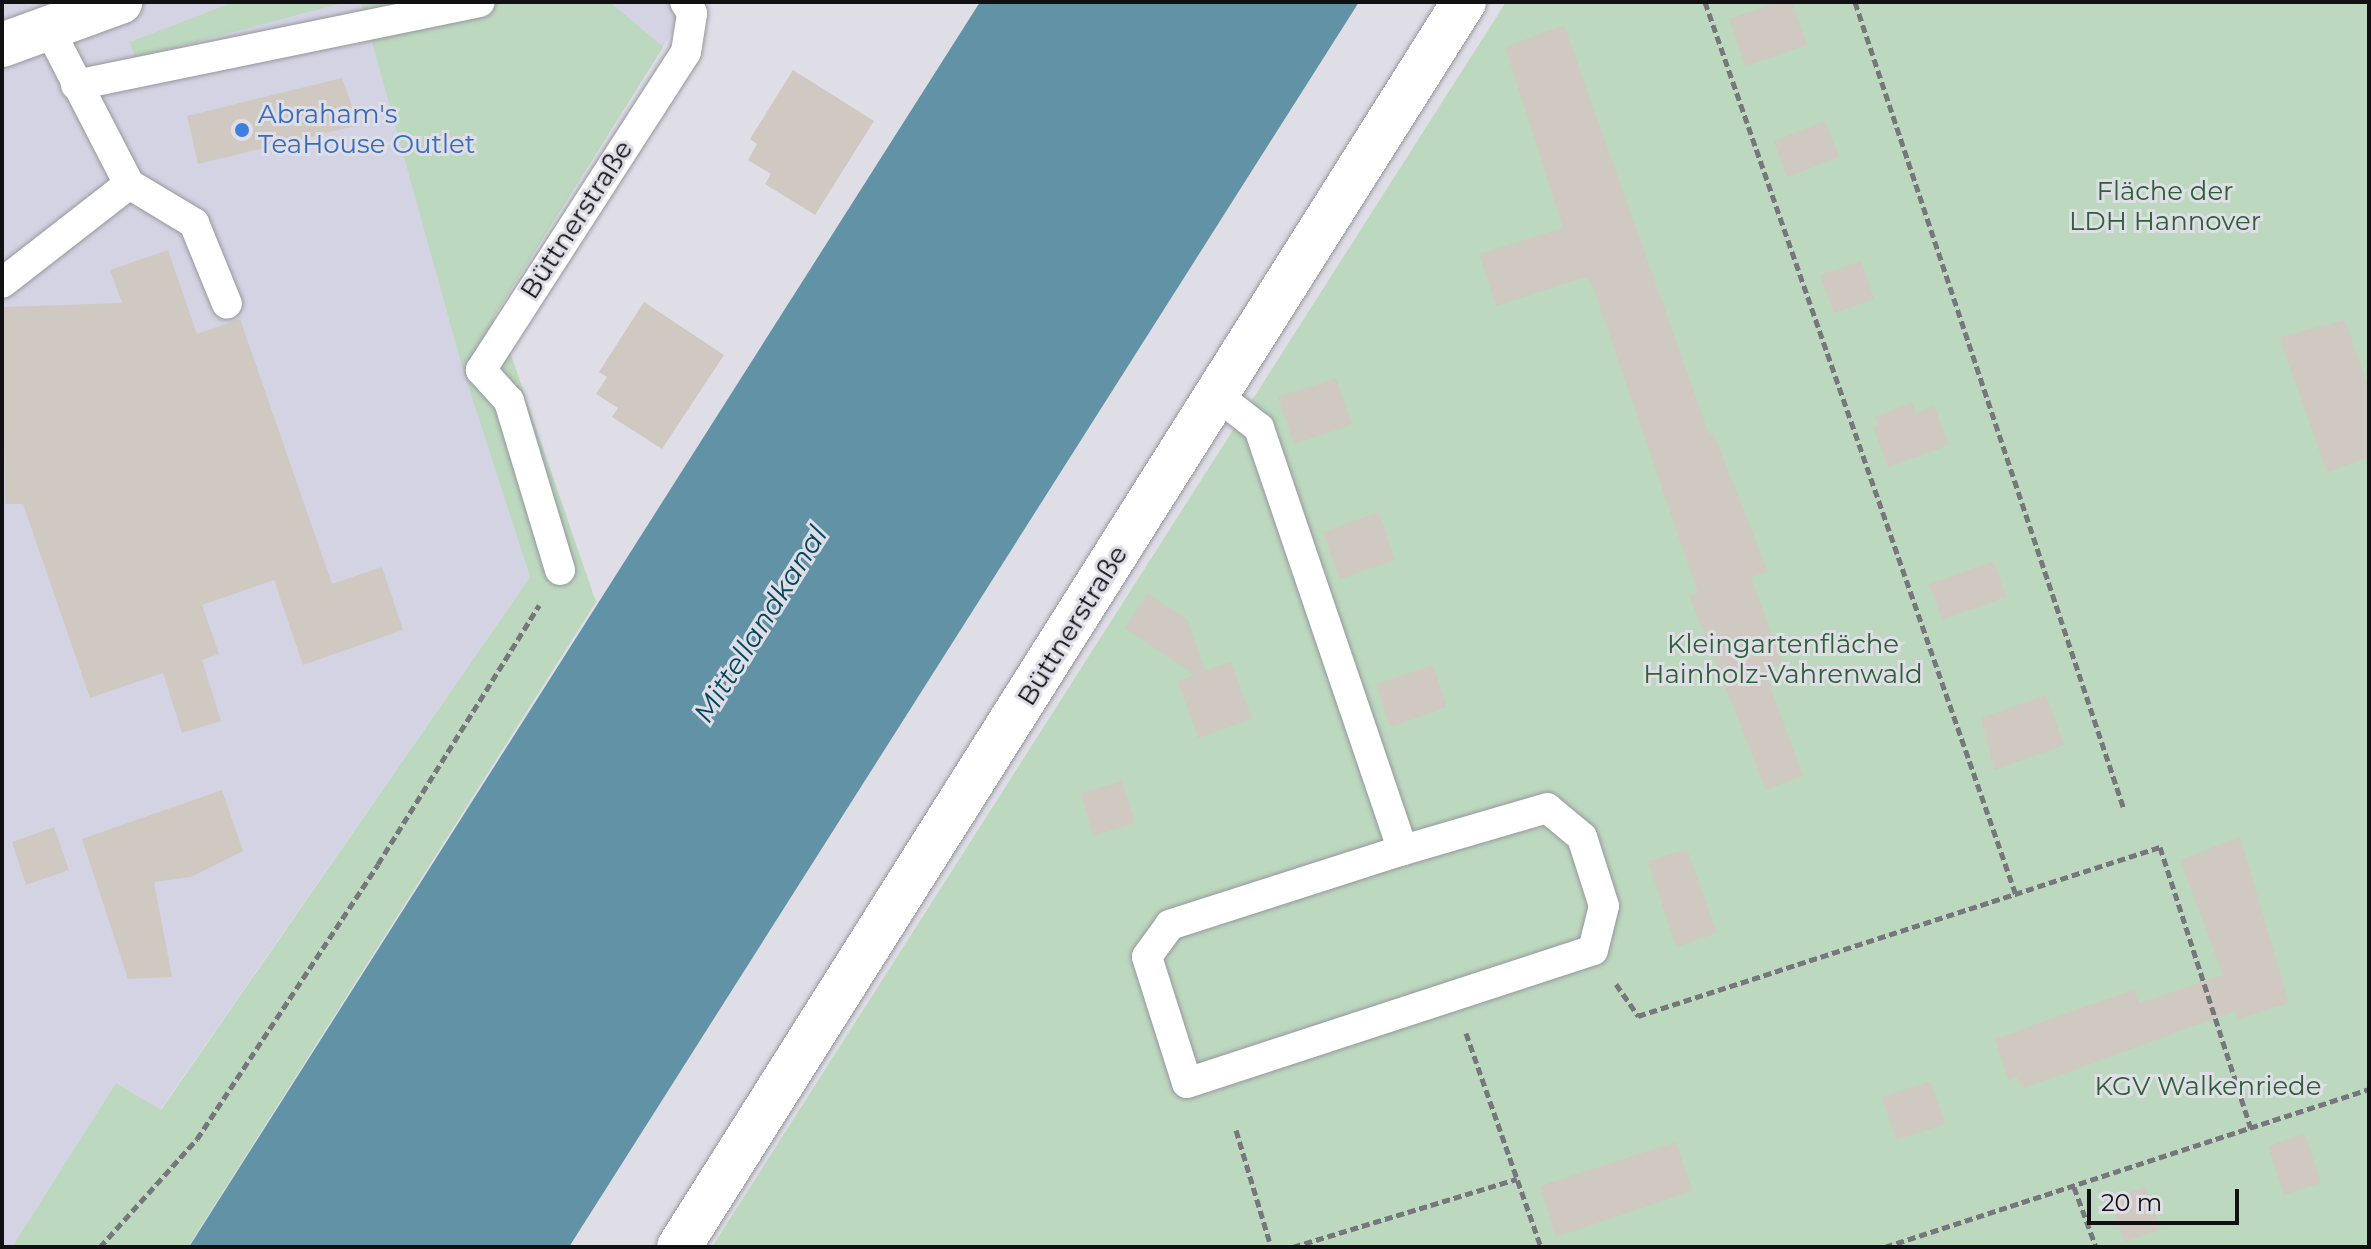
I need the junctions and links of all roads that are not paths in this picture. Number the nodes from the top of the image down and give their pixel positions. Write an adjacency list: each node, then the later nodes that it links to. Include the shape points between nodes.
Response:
1 (120, 2): 5 (street)
2 (480, 2): 7 (lane)
3 (685, 2): 12 (lane, Büttnerstraße, via 692,13 686,52 481,370 509,401)
4 (1464, 2): 11 (street, Büttnerstraße)
5 (49, 29): 6 (street); 7 (lane)
6 (2, 45)
7 (76, 85): 8 (lane)
8 (129, 184): 9 (lane); 10 (lane, via 194,223)
9 (2, 283)
10 (227, 304)
11 (1218, 396): 13 (lane, via 1259,428); 14 (street, Büttnerstraße)
12 (560, 570)
13 (1403, 850): 13 (lane, via 1170,925 1147,957 1187,1083 1593,950 1604,906 1582,837 1547,808)
14 (679, 1247)

